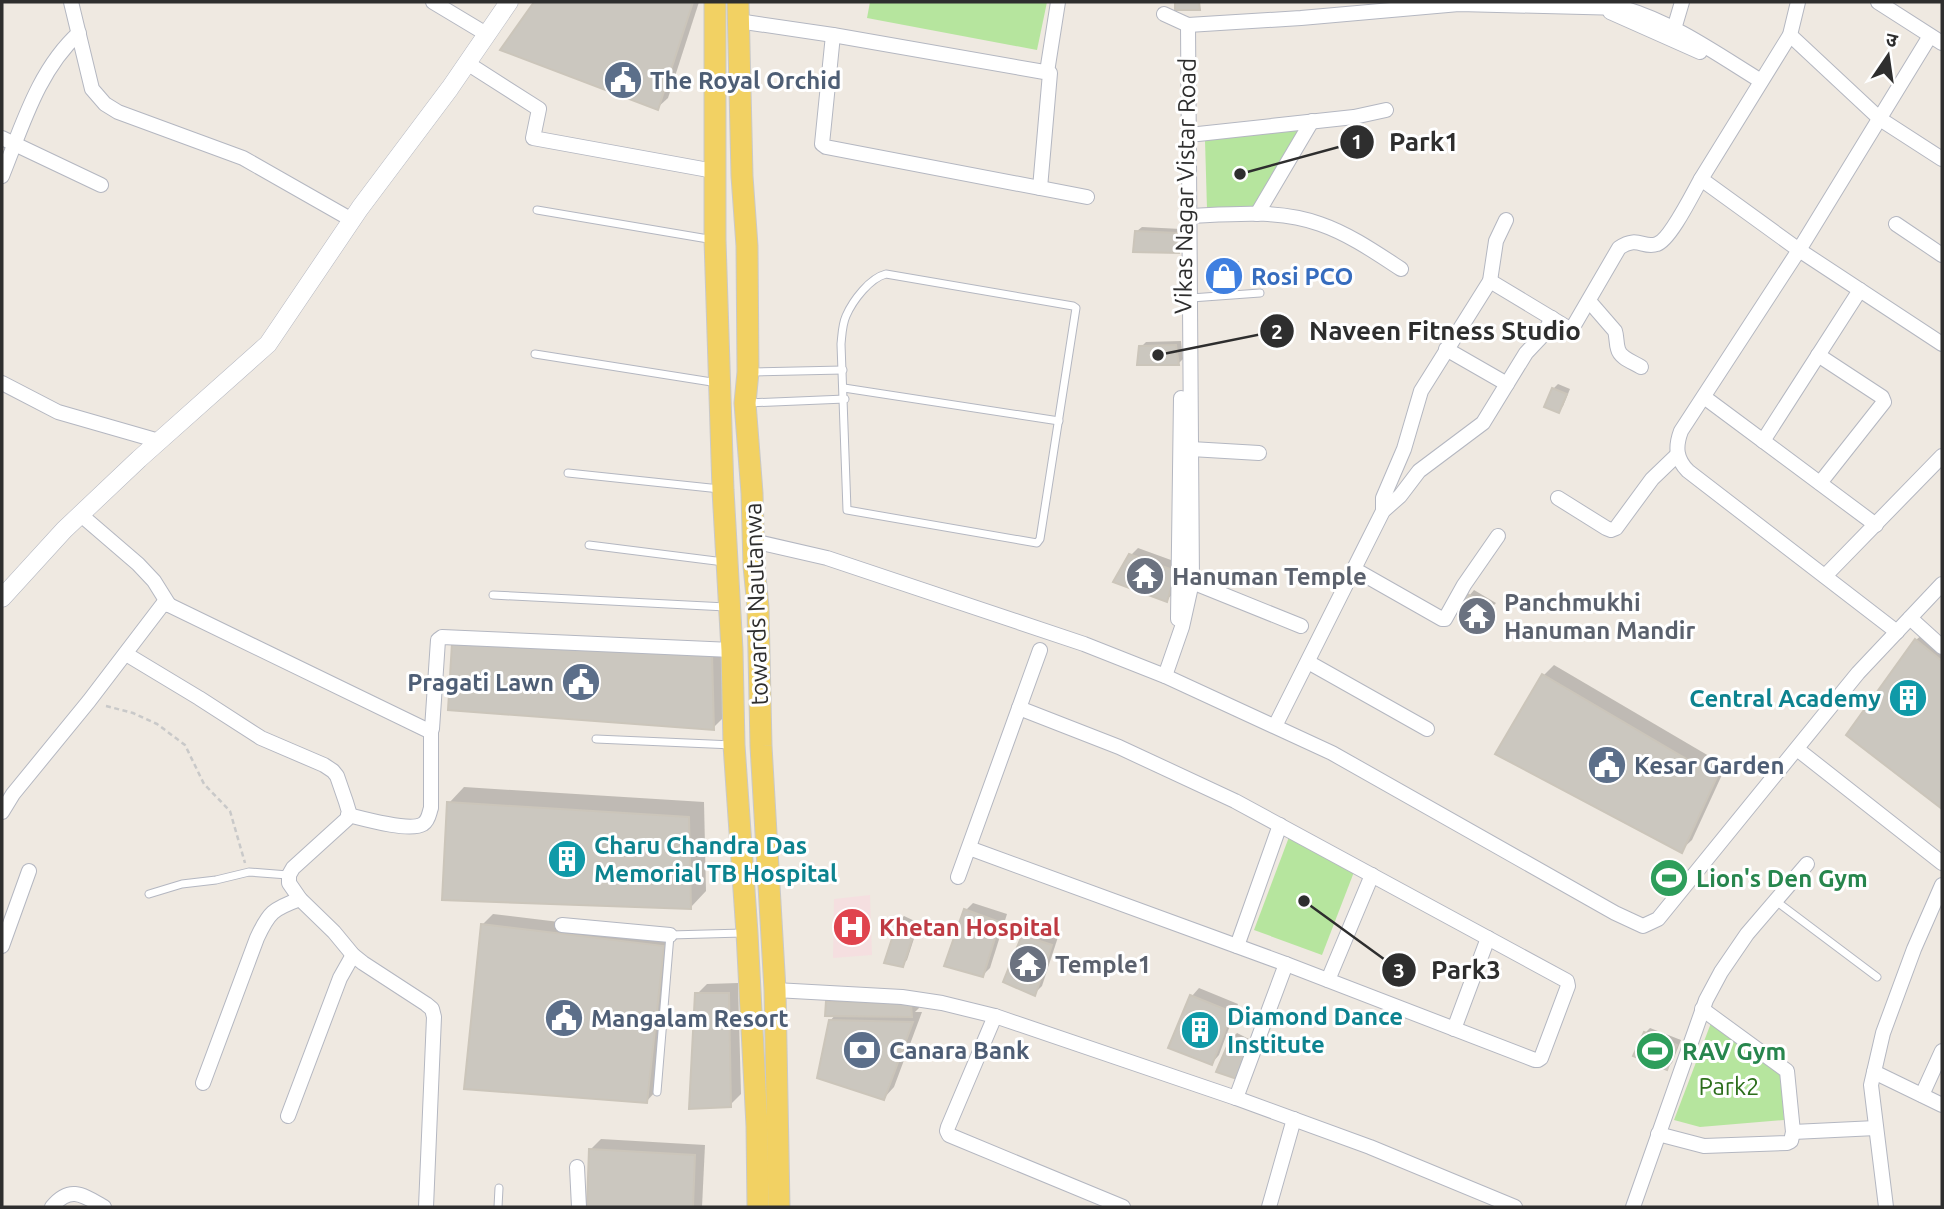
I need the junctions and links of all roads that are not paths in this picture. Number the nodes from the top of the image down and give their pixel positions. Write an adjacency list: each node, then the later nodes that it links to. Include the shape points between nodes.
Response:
1 (71, 2): 15 (street)
2 (433, 2): 16 (street)
3 (509, 2): 16 (street)
4 (715, 2): 29 (main road)
5 (1058, 2): 21 (street)
6 (1682, 2): 14 (street)
7 (1798, 2): 18 (street)
8 (1878, 2): 19 (street)
9 (1486, 3): 10 (street); 13 (street)
10 (1600, 7): 13 (street); 14 (street, via 1645,14); 22 (street)
11 (738, 11): 17 (street); 57 (main road, towards Nautanwa)
12 (1164, 15): 13 (street)
13 (1194, 25): 26 (street); 94 (street, Vikas Nagar Vistar Road)
14 (1675, 29): 22 (street)
15 (79, 33): 27 (street, via 54,61); 38 (street, via 92,89 105,104 243,158)
16 (488, 35): 20 (street)
17 (833, 35): 21 (street); 33 (street, via 823,145)
18 (1790, 35): 22 (street); 24 (street)
19 (1936, 40): 24 (street)
20 (467, 63): 29 (street, via 539,109 533,138); 38 (street)
21 (1047, 72): 33 (street, via 1051,76)
22 (1757, 79): 31 (street)
23 (1386, 110): 25 (street)
24 (1880, 119): 28 (street); 42 (street)
25 (1312, 121): 26 (street); 36 (street)
26 (1189, 135): 37 (street)
27 (8, 141): 30 (street); 32 (street)
28 (1942, 159)
29 (714, 171): 41 (main road)
30 (2, 176)
31 (1701, 179): 42 (street); 49 (street, via 1667,238 1654,246 1631,242 1619,248)
32 (101, 185)
33 (1041, 188): 34 (street)
34 (1087, 197)
35 (537, 210): 41 (lane)
36 (1257, 214): 37 (street); 44 (street, via 1319,223)
37 (1189, 216): 48 (street)
38 (352, 220): 66 (street, via 268,344)
39 (1506, 220): 45 (street, via 1497,236)
40 (1896, 224): 43 (street)
41 (715, 240): 59 (main road)
42 (1800, 250): 46 (street); 62 (street)
43 (1942, 255)
44 (1401, 269)
45 (1490, 281): 50 (street); 52 (street)
46 (1860, 290): 51 (street); 54 (street)
47 (1260, 293): 48 (lane)
48 (1190, 298): 68 (street)
49 (1589, 301): 50 (street, via 1573,327); 55 (street, via 1615,331 1620,354)
50 (1552, 318): 60 (street)
51 (1942, 344)
52 (1446, 349): 60 (street); 76 (street, via 1421,391 1383,498)
53 (535, 354): 59 (lane)
54 (1818, 355): 67 (street); 73 (street, via 1884,402)
55 (1641, 367)
56 (843, 370): 57 (lane); 61 (lane); 65 (lane, via 846,315 880,276 1073,306 1077,311)
57 (748, 372): 64 (main road, towards Nautanwa)
58 (2, 383): 66 (street, via 58,412)
59 (720, 384): 74 (main road)
60 (1507, 384): 76 (street, via 1483,423 1419,471)
61 (844, 388): 63 (lane); 65 (lane)
62 (1704, 397): 67 (street); 70 (street, via 1681,431)
63 (845, 399): 64 (lane); 65 (lane, via 847,510 1034,543 1041,539)
64 (745, 403): 80 (main road, towards Nautanwa)
65 (1059, 421)
66 (159, 441): 77 (street)
67 (1763, 441): 73 (street)
68 (1191, 449): 69 (street); 85 (street)
69 (1258, 453)
70 (1677, 455): 75 (street, via 1611,530); 84 (street, via 1688,471)
71 (1942, 456): 78 (street)
72 (568, 474): 74 (lane)
73 (1820, 483): 78 (street)
74 (723, 490): 82 (main road)
75 (1558, 498)
76 (1383, 511): 83 (street)
77 (80, 515): 88 (street); 89 (street, via 138,564)
78 (1876, 525): 84 (street)
79 (1498, 536): 83 (street, via 1444,620)
80 (752, 541): 100 (street, via 827,558 1084,644); 132 (main road, towards Nautanwa)
81 (589, 545): 82 (lane)
82 (726, 562): 90 (main road)
83 (1354, 569): 99 (street)
84 (1825, 576): 93 (street)
85 (1192, 582): 92 (street); 94 (street)
86 (1942, 584): 91 (street)
87 (493, 594): 90 (lane)
88 (2, 598)
89 (169, 605): 98 (street, via 159,608); 104 (street)
90 (729, 607): 96 (main road)
91 (1910, 618): 93 (street); 95 (street)
92 (1301, 626)
93 (1898, 632): 107 (street)
94 (1177, 641): 100 (street)
95 (1942, 647)
96 (732, 650): 104 (street, via 442,637 438,640); 106 (main road)
97 (1040, 650): 101 (street)
98 (126, 654): 108 (street); 109 (street, via 261,738 333,771)
99 (1308, 662): 102 (street); 103 (street)
100 (1165, 676): 102 (street)
101 (1019, 708): 110 (street, via 1162,766); 111 (street)
102 (1275, 726): 107 (street, via 1643,926 1658,919)
103 (1427, 729)
104 (431, 731): 109 (street, via 430,808 423,824 384,824)
105 (596, 739): 106 (lane)
106 (734, 745): 123 (main road)
107 (1797, 749): 112 (street)
108 (2, 812)
109 (348, 816): 116 (street)
110 (1280, 825): 115 (street); 127 (street)
111 (969, 848): 117 (street); 127 (street)
112 (1942, 863)
113 (1807, 864): 121 (street)
114 (29, 871): 126 (street)
115 (1372, 875): 125 (street); 131 (street)
116 (289, 876): 119 (lane, via 249,872); 120 (street)
117 (958, 877)
118 (1942, 885): 137 (street, via 1913,949)
119 (149, 894)
120 (300, 899): 128 (street); 138 (street, via 272,911 264,922)
121 (1776, 901): 130 (lane); 133 (street, via 1747,934)
122 (562, 925): 124 (street)
123 (747, 933): 124 (lane); 156 (main road)
124 (670, 934): 139 (lane)
125 (1488, 938): 135 (street); 135 (street, via 1567,981 1568,986 1538,1060)
126 (2, 946)
127 (1237, 946): 129 (street)
128 (354, 955): 143 (street, via 340,978); 153 (street, via 432,1009)
129 (1286, 964): 131 (street); 141 (street)
130 (1877, 977)
131 (1328, 980): 135 (street)
132 (775, 990): 134 (street, via 902,997); 157 (main road, towards Nautanwa)
133 (1702, 1009): 146 (street, via 1787,1071); 147 (street)
134 (995, 1016): 141 (street); 150 (street, via 948,1127 949,1135)
135 (1454, 1029)
136 (1942, 1051): 140 (street)
137 (1874, 1072): 140 (street); 145 (street)
138 (203, 1083)
139 (657, 1092)
140 (1922, 1096): 142 (street)
141 (1236, 1098): 144 (street)
142 (1942, 1105)
143 (288, 1116)
144 (1294, 1119): 159 (street); 160 (street)
145 (1876, 1128): 146 (street); 162 (street)
146 (1793, 1132): 147 (street, via 1787,1143 1704,1146)
147 (1658, 1133): 161 (street)
148 (577, 1167): 155 (street)
149 (499, 1188): 154 (lane)
150 (1104, 1203): 158 (street)
151 (52, 1207): 152 (street, via 74,1193)
152 (104, 1207)
153 (426, 1207)
154 (498, 1207)
155 (579, 1207)
156 (758, 1207)
157 (779, 1207)
158 (1123, 1207)
159 (1269, 1207)
160 (1515, 1207)
161 (1633, 1207)
162 (1886, 1207)

